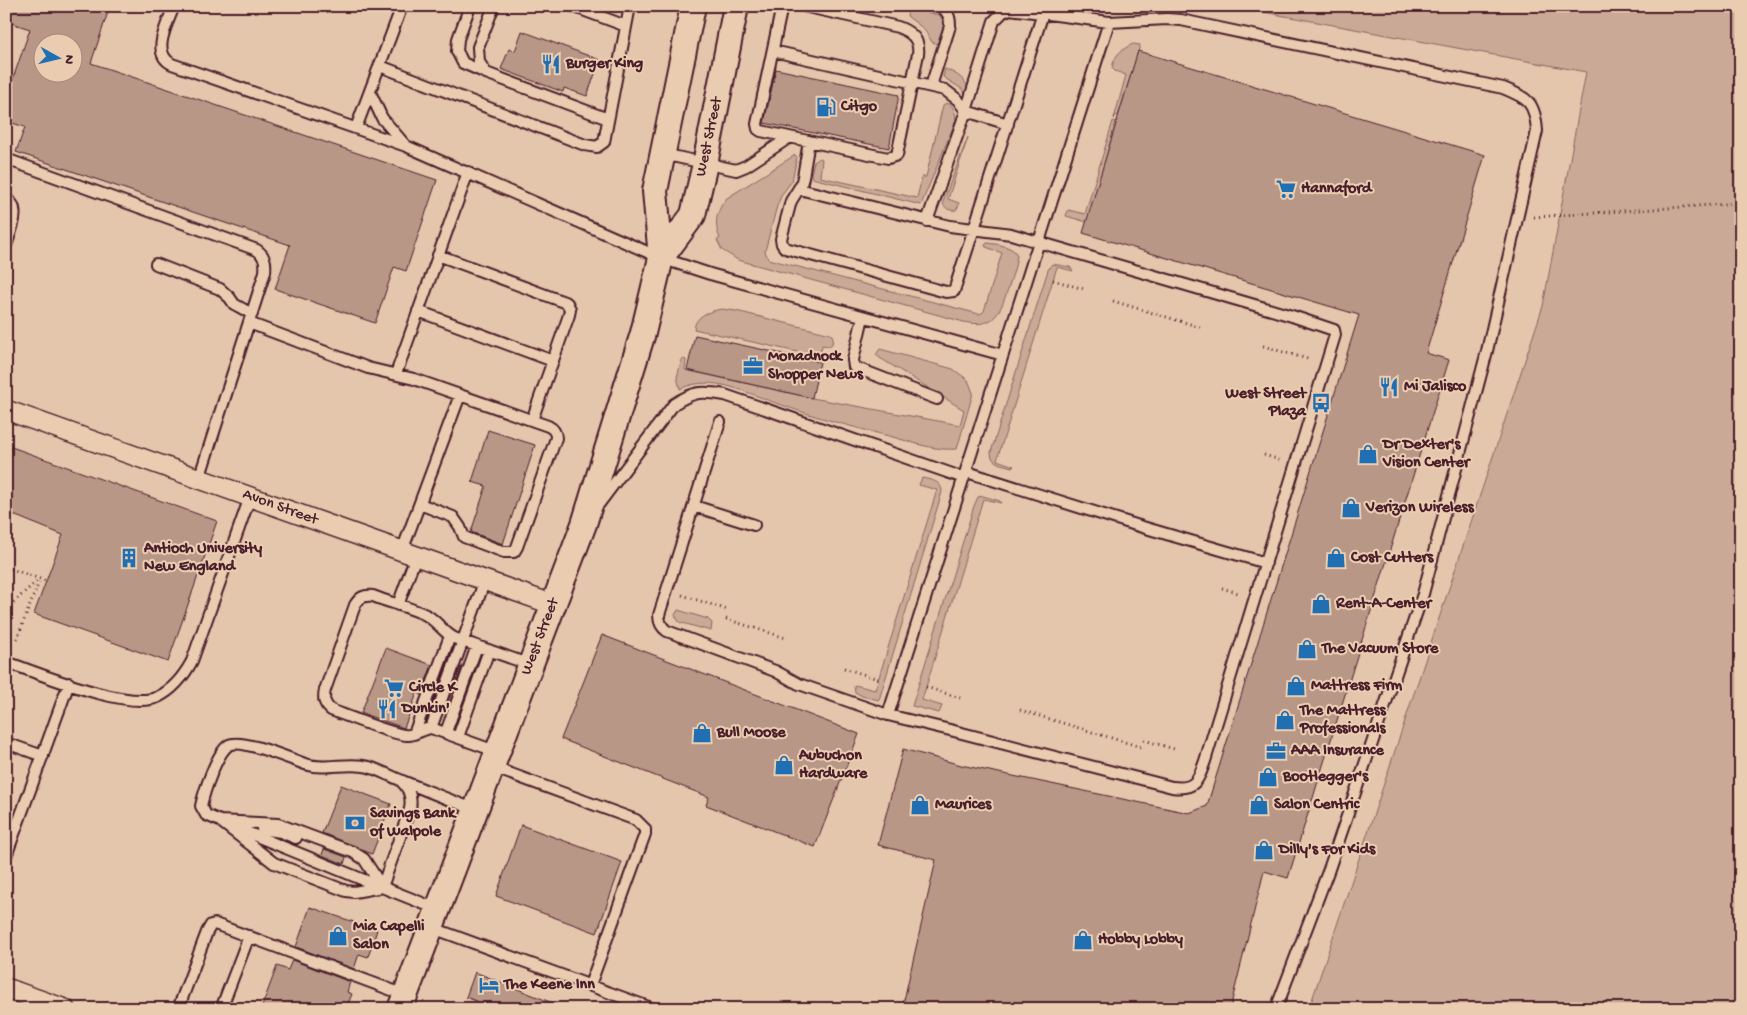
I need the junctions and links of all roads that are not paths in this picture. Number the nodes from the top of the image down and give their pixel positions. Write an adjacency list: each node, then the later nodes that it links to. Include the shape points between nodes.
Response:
1 (174, 6): 24 (lane, via 162,41 161,50 167,61)
2 (402, 6): 16 (lane)
3 (470, 6): 17 (lane, via 457,51 463,63)
4 (494, 6): 17 (lane, via 478,47 479,62)
5 (572, 6): 14 (lane)
6 (630, 6): 14 (lane)
7 (693, 6): 28 (street, West Street)
8 (736, 6): 30 (street, West Street)
9 (782, 6): 15 (lane)
10 (803, 6): 18 (lane, via 908,31 919,48)
11 (940, 6): 19 (lane, via 947,11 950,26)
12 (1043, 13): 13 (lane); 21 (lane, via 1010,9 994,21); 23 (lane)
13 (1109, 22): 36 (lane); 94 (lane, via 1181,20 1502,88 1530,102 1536,114 1537,130 1485,361 1423,594 1329,870)
14 (626, 26): 22 (lane)
15 (772, 51): 18 (lane); 25 (lane, via 758,129)
16 (380, 66): 20 (lane); 22 (lane, via 585,145 598,147 604,142)
17 (486, 73): 22 (lane)
18 (913, 82): 19 (lane); 26 (lane, via 897,155 888,158)
19 (931, 86): 21 (lane, via 952,94)
20 (370, 92): 24 (lane); 27 (lane, via 382,118)
21 (966, 111): 23 (lane); 34 (lane)
22 (608, 119)
23 (1008, 124): 35 (lane)
24 (356, 128): 27 (lane)
25 (790, 137): 26 (lane); 30 (lane, via 742,168 731,170)
26 (809, 141): 32 (lane)
27 (406, 146): 31 (lane)
28 (663, 154): 30 (lane); 39 (street, West Street, via 655,191)
29 (6, 159): 43 (lane, via 257,250 266,264)
30 (705, 164): 39 (street, West Street, via 693,215)
31 (468, 172): 38 (lane); 39 (lane)
32 (799, 189): 34 (lane); 35 (lane, via 791,201 781,239 785,248 946,292 954,291)
33 (6, 199): 37 (lane, via 14,207 15,215)
34 (927, 220): 35 (lane)
35 (974, 229): 36 (lane, via 1003,232)
36 (1038, 242): 44 (lane); 60 (lane, via 1334,330)
37 (6, 246)
38 (438, 255): 41 (lane); 45 (lane, via 567,303 569,315)
39 (661, 258): 42 (lane); 57 (street, West Street, via 643,333)
40 (156, 264): 43 (lane, via 220,289)
41 (418, 311): 45 (lane); 46 (lane)
42 (863, 317): 44 (lane); 48 (lane, via 852,360 854,367)
43 (251, 319): 46 (lane, via 368,368); 53 (lane)
44 (1003, 355): 52 (lane)
45 (553, 361): 50 (lane)
46 (396, 374): 47 (lane)
47 (460, 395): 50 (lane); 55 (lane)
48 (938, 399)
49 (6, 410): 53 (street, Avon Street)
50 (532, 420): 55 (lane, via 553,428 556,438 514,552 504,552 464,537 453,517)
51 (720, 422): 56 (lane)
52 (966, 475): 57 (lane, via 724,395 706,392 688,395 674,404); 60 (lane); 71 (lane)
53 (199, 479): 54 (street, Avon Street)
54 (250, 497): 59 (street, Avon Street); 70 (lane, via 184,676 172,688 143,701 108,696)
55 (420, 504): 59 (lane)
56 (694, 506): 58 (lane); 71 (lane, via 659,620 663,628 775,671 800,684)
57 (584, 524): 63 (street, West Street)
58 (754, 525)
59 (409, 554): 61 (street, Avon Street); 62 (lane)
60 (1266, 563): 71 (lane, via 1200,774 1191,786 1172,787)
61 (485, 580): 63 (street, Avon Street); 65 (lane)
62 (398, 605): 64 (lane, via 434,619); 74 (lane, via 373,596 360,598 323,698 331,710 399,734)
63 (554, 605): 69 (street, West Street)
64 (450, 636): 65 (lane); 74 (lane)
65 (463, 641): 66 (lane); 72 (lane)
66 (477, 646): 67 (lane); 73 (lane)
67 (489, 650): 69 (lane); 75 (lane)
68 (6, 662): 70 (lane)
69 (531, 665): 78 (street, West Street)
70 (69, 683): 77 (lane)
71 (888, 715)
72 (431, 728): 73 (lane); 74 (lane)
73 (446, 732): 75 (lane)
74 (414, 734)
75 (458, 737): 78 (lane)
76 (6, 743): 77 (lane)
77 (43, 756): 82 (lane)
78 (495, 760): 80 (street, West Street); 87 (lane, via 636,820 645,829 646,834)
79 (398, 779): 80 (lane); 81 (lane, via 358,765 320,767 243,743 231,744 219,756 201,806 206,815); 84 (lane, via 408,789 411,803)
80 (476, 810): 85 (street, West Street)
81 (220, 821): 84 (lane); 84 (lane, via 282,867 346,891); 84 (lane, via 284,825 352,852 364,859)
82 (11, 828): 83 (lane)
83 (6, 856)
84 (382, 887): 85 (lane)
85 (433, 918): 87 (lane); 89 (street, West Street)
86 (249, 936): 89 (lane); 91 (lane, via 220,925 211,926); 92 (lane)
87 (590, 985): 93 (lane)
88 (6, 988): 90 (street)
89 (402, 1002)
90 (65, 1009)
91 (178, 1009)
92 (221, 1009)
93 (654, 1009)
94 (1276, 1009)

